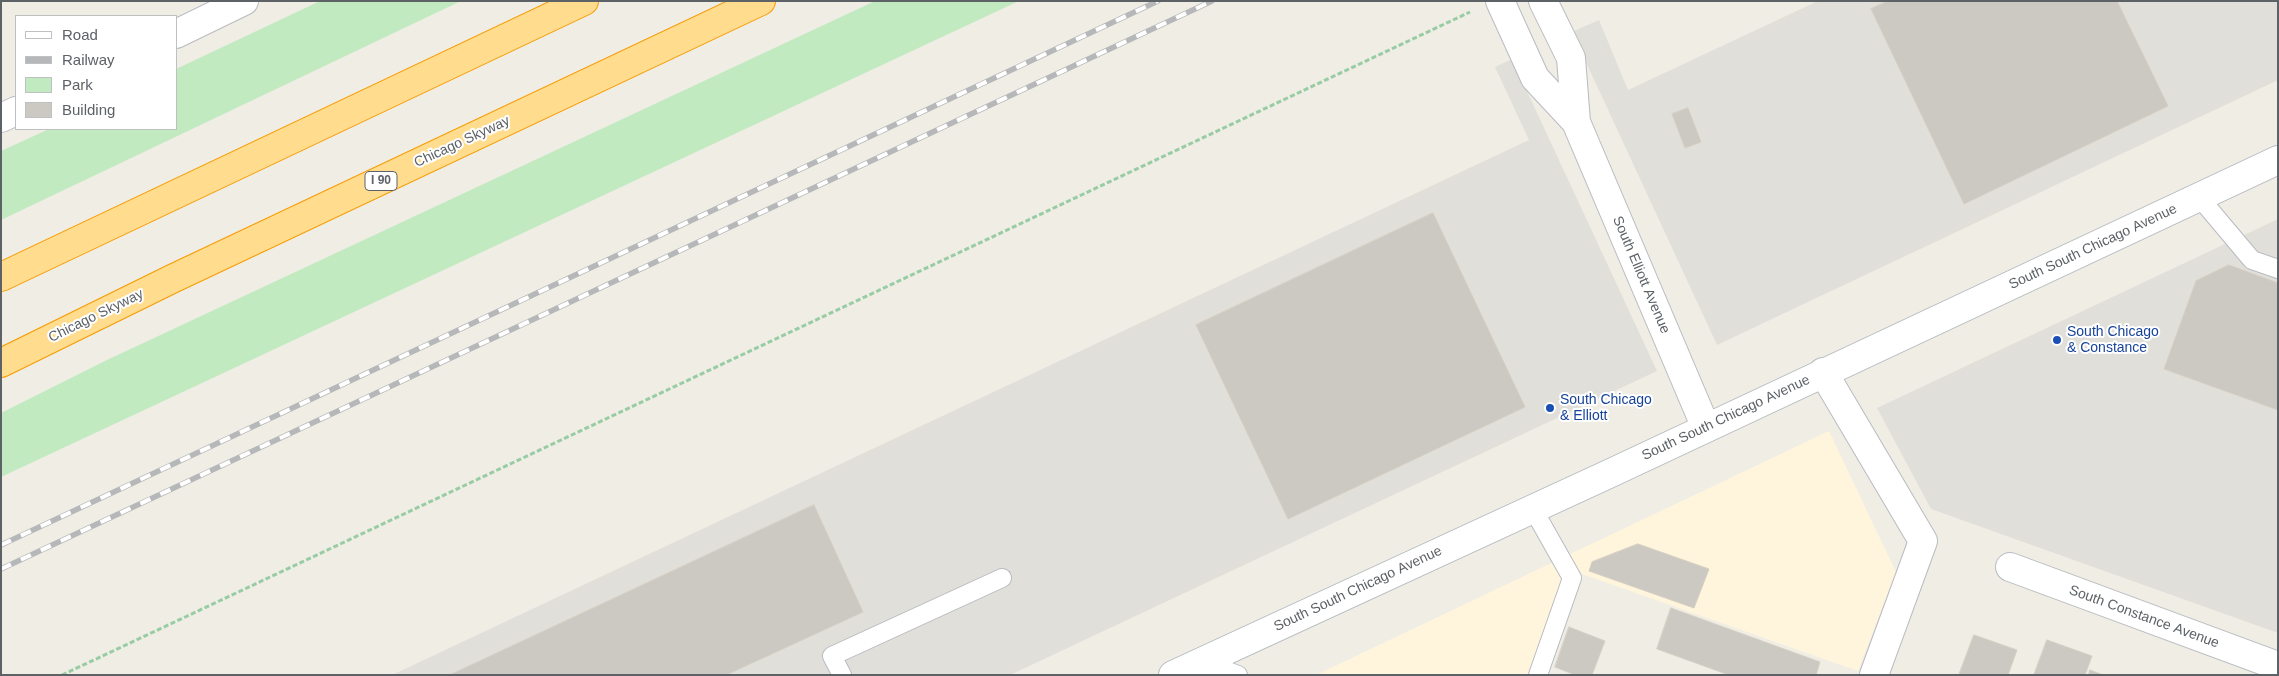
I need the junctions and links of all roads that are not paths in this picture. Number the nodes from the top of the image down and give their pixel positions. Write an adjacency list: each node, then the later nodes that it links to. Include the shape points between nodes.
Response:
1 (244, 1): 6 (street)
2 (584, 1): 13 (highway)
3 (761, 1): 14 (highway, Chicago Skyway / I 90)
4 (1500, 1): 9 (street, South Elliott Avenue, via 1535,78)
5 (1544, 1): 9 (street, South Elliott Avenue, via 1571,58)
6 (178, 33)
7 (15, 111): 8 (street)
8 (1, 118)
9 (1576, 122): 16 (street, South Elliott Avenue)
10 (2278, 160): 11 (street, South South Chicago Avenue)
11 (2199, 197): 12 (lane, via 2252,260); 15 (street, South South Chicago Avenue)
12 (2278, 269)
13 (1, 277)
14 (1, 362)
15 (1822, 372): 16 (street, South South Chicago Avenue); 26 (street, via 1923,541)
16 (1706, 428): 17 (street, South South Chicago Avenue)
17 (1532, 509): 20 (street, South South Chicago Avenue); 25 (lane, via 1572,578)
18 (2010, 567): 21 (street, South Constance Avenue)
19 (1002, 578): 22 (lane, via 832,656)
20 (1201, 661): 23 (street, South South Chicago Avenue); 24 (lane)
21 (2278, 666)
22 (842, 675)
23 (1173, 675)
24 (1238, 675)
25 (1538, 675)
26 (1874, 675)

